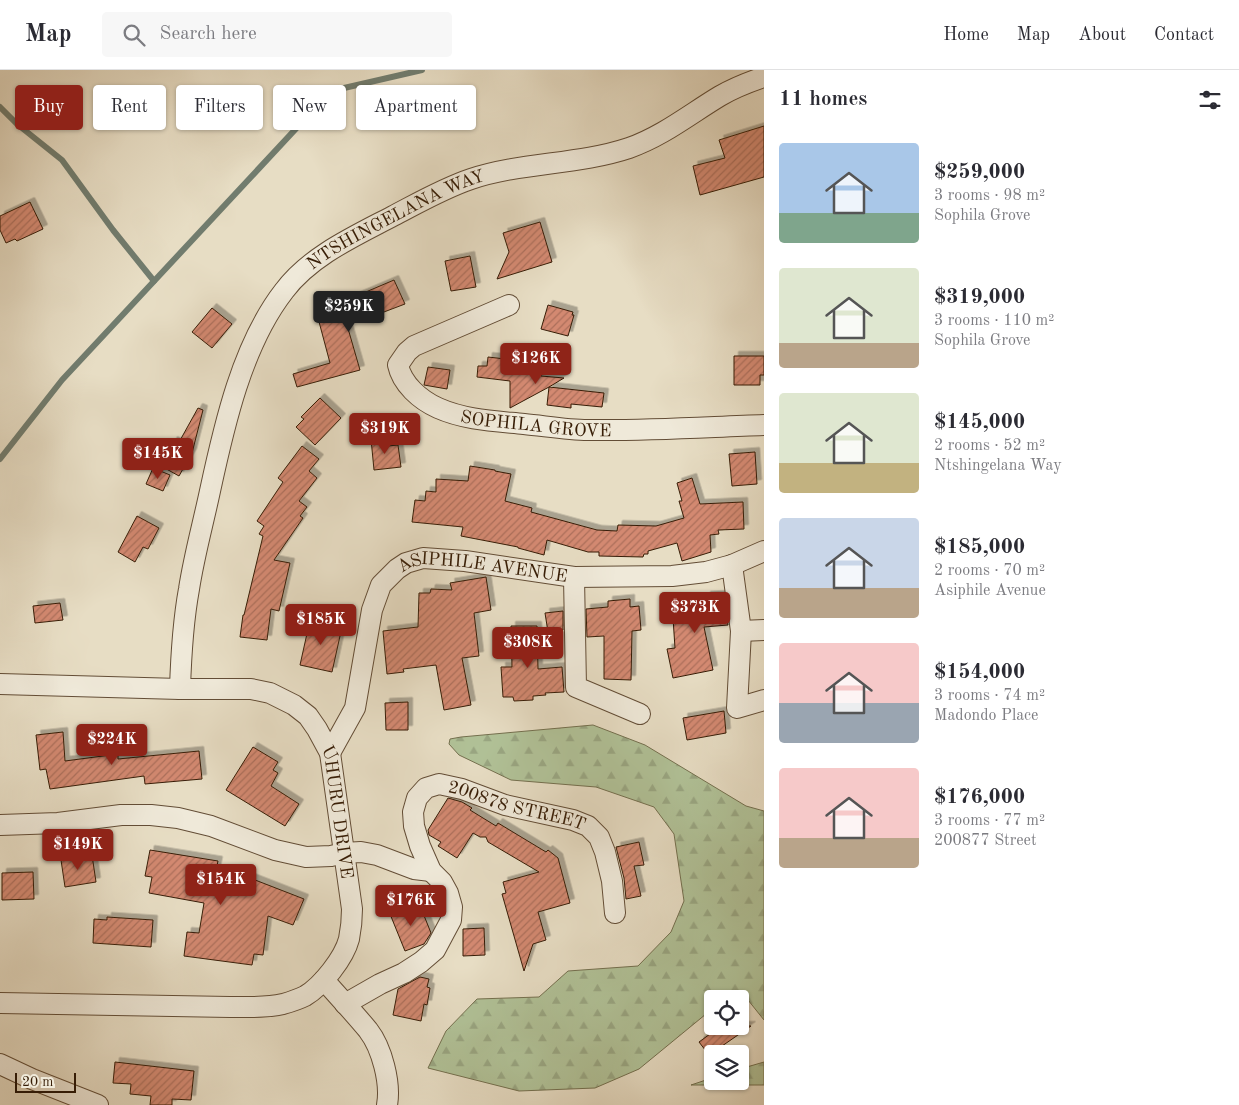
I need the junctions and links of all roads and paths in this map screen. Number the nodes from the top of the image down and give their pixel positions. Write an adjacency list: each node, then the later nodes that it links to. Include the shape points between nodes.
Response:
1 (764, 77): 10 (street, NTSHINGELANA WAY, via 723,94 672,128 632,147 606,156 500,171 469,180 423,200 333,249 305,269 284,290 266,317 230,408 189,587)
2 (509, 305): 3 (street, SOPHILA GROVE, via 406,352 398,365 408,386 436,407 477,420 587,430)
3 (764, 425)
4 (764, 551): 5 (street, ASIPHILE AVENUE)
5 (732, 566): 6 (street, ASIPHILE AVENUE, via 672,576); 8 (street)
6 (574, 577): 12 (street, via 576,687); 13 (street, ASIPHILE AVENUE, via 423,558 397,569 381,585 365,645 355,708)
7 (764, 630): 8 (street)
8 (741, 631): 11 (street, via 736,708)
9 (0, 684): 10 (street, UHURU DRIVE)
10 (180, 689): 13 (street, UHURU DRIVE, via 251,689 282,698 308,716)
11 (764, 700)
12 (640, 714)
13 (330, 753): 15 (street, UHURU DRIVE)
14 (0, 825): 15 (street, via 151,815 211,826 274,850 306,857)
15 (344, 853): 16 (street, via 377,855 414,869); 18 (street, UHURU DRIVE, via 352,925 339,962)
16 (431, 871): 17 (street, 200878 STREET, via 414,826 416,798 426,788 439,784 462,788 505,805 588,826 599,837 605,852); 20 (street, via 442,882 452,907 451,920 434,950 404,973)
17 (615, 913)
18 (324, 980): 19 (street, UHURU DRIVE, via 305,996 262,1007); 20 (street)
19 (0, 1003)
20 (345, 1004): 23 (street, via 369,1032 382,1059)
21 (0, 1064): 22 (street)
22 (98, 1105)
23 (387, 1105)

